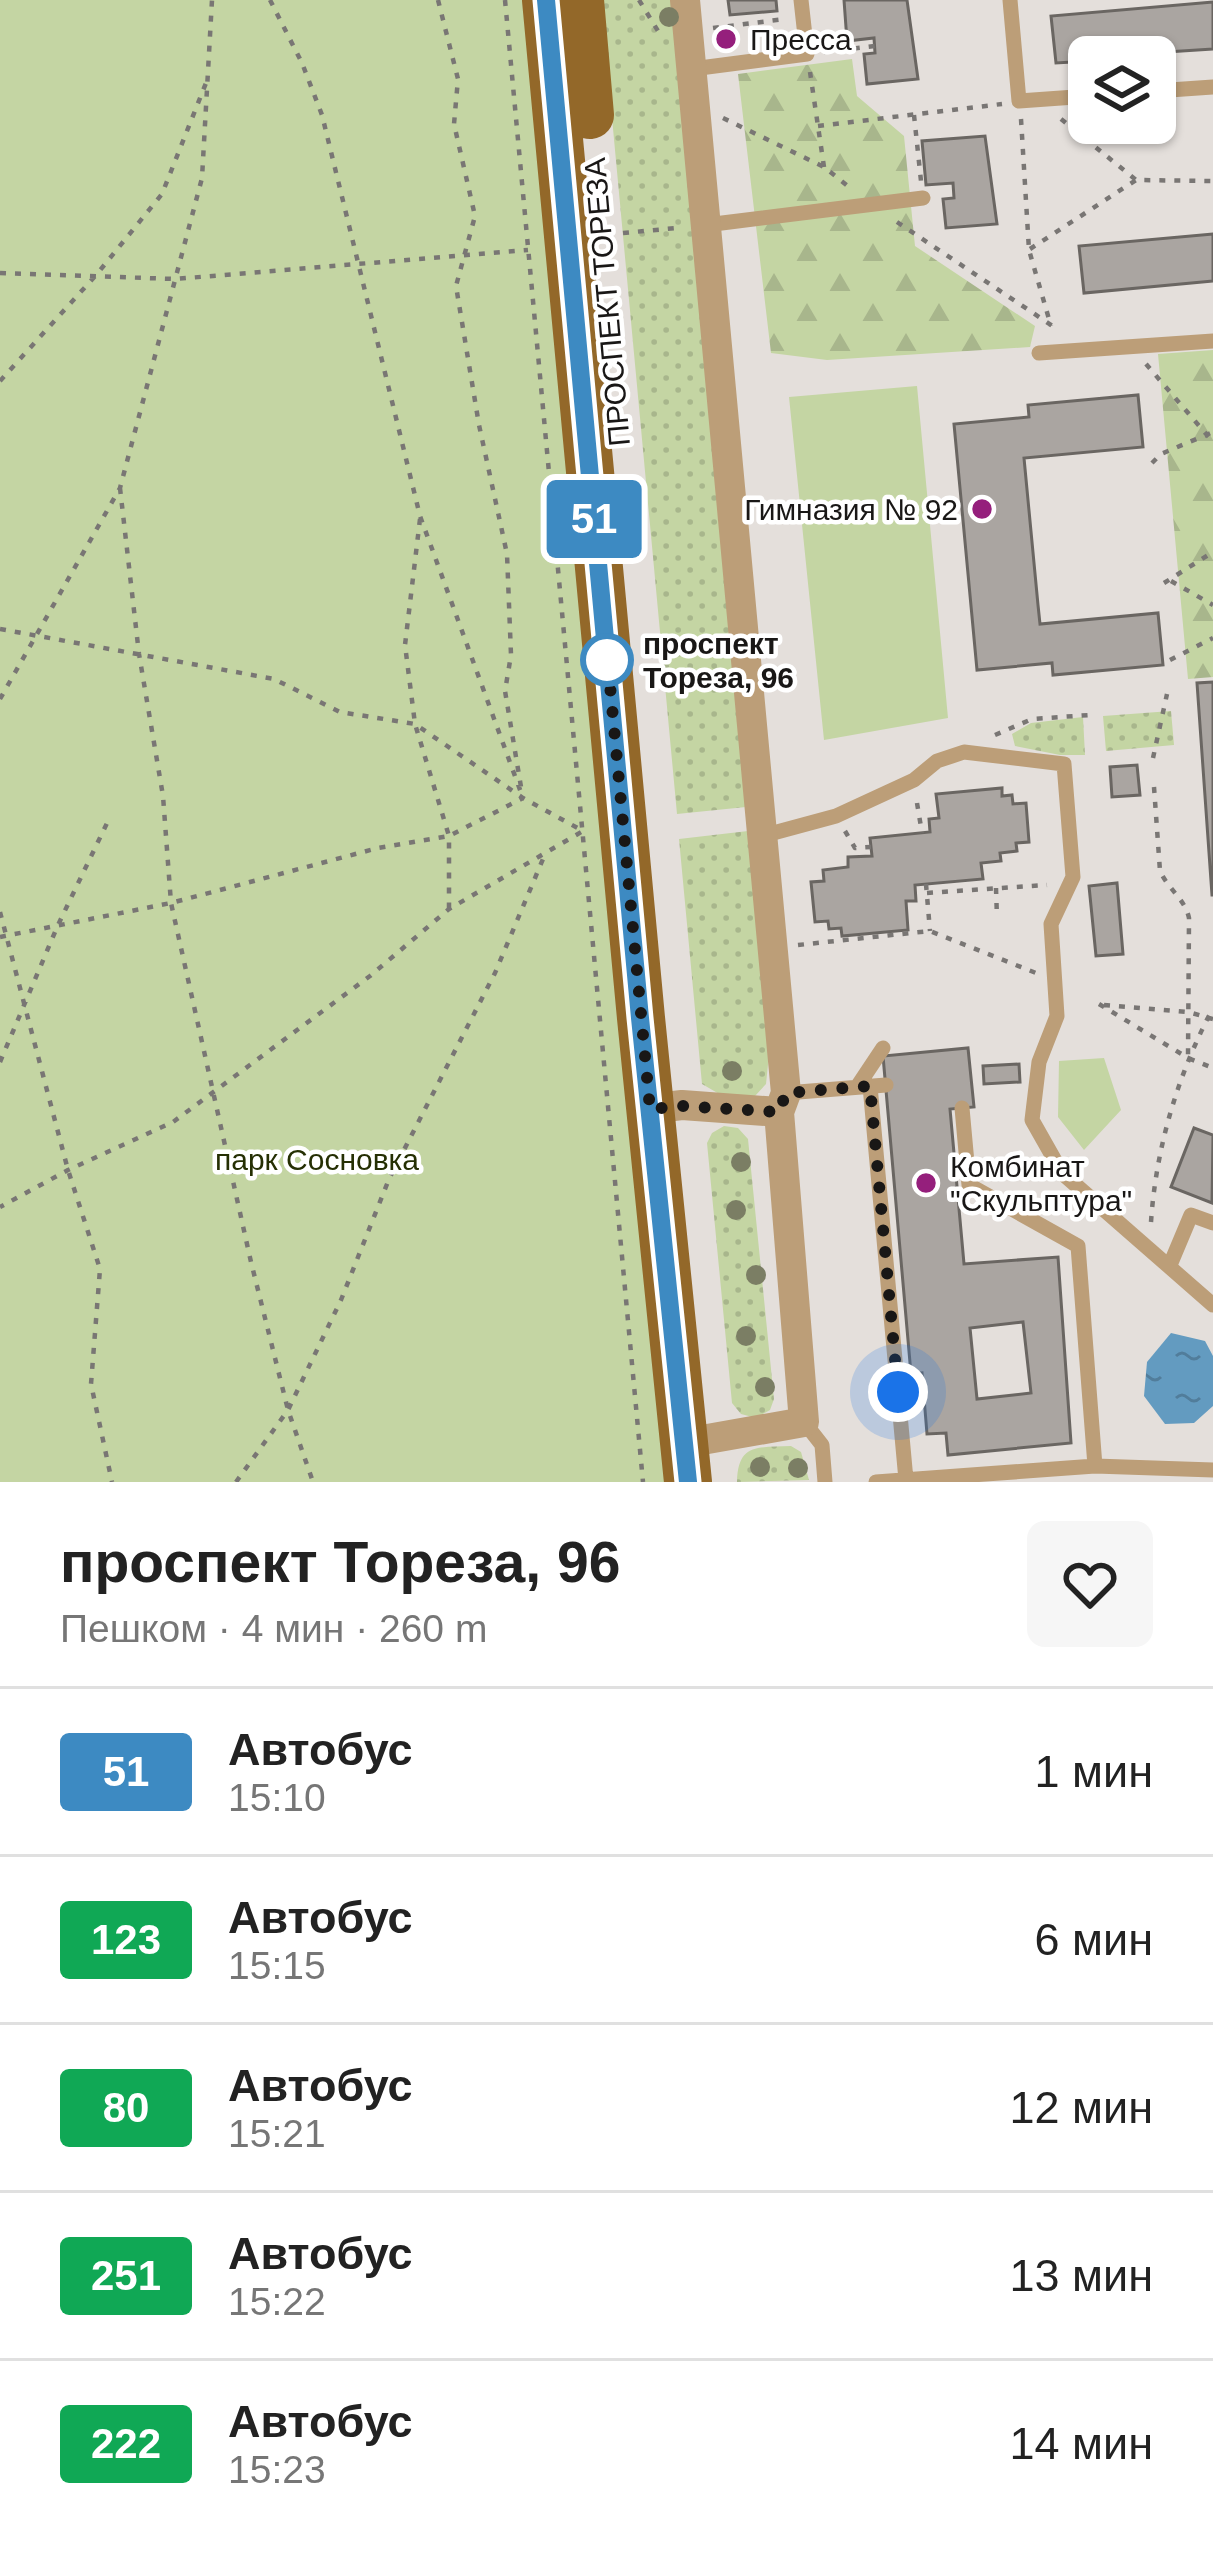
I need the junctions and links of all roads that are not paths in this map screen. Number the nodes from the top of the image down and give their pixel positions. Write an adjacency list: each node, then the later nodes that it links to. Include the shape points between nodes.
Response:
1 (546, 0): 18 (main road, ПРОСПЕКТ ТОРЕЗА)
2 (580, 0): 18 (main road, ПРОСПЕКТ ТОРЕЗА)
3 (685, 0): 6 (street)
4 (1010, 0): 9 (lane, via 1019,101)
5 (802, 9): 6 (lane, via 807,54)
6 (692, 69): 11 (street)
7 (1213, 87): 8 (lane)
8 (1176, 90)
9 (1068, 98)
10 (922, 198): 11 (lane)
11 (699, 225): 14 (street)
12 (1213, 341): 13 (lane)
13 (1039, 353)
14 (763, 836): 17 (street); 21 (lane, via 836,816 964,752 1064,764 1072,877 1051,924 1058,1016 1039,1062 1033,1120 1062,1173)
15 (883, 1048): 16 (lane)
16 (871, 1086): 17 (lane); 27 (lane)
17 (783, 1103): 18 (street); 23 (street)
18 (666, 1107): 24 (main road, ПРОСПЕКТ ТОРЕЗА)
19 (962, 1108): 25 (lane, via 969,1186 1078,1246)
20 (1213, 1223): 21 (lane, via 1192,1215)
21 (1170, 1264): 22 (lane)
22 (1213, 1304)
23 (804, 1422): 24 (street); 28 (lane, via 822,1445)
24 (701, 1462)
25 (1095, 1466): 26 (lane); 27 (lane)
26 (1213, 1470)
27 (906, 1480): 29 (lane)
28 (825, 1482)
29 (876, 1482)

